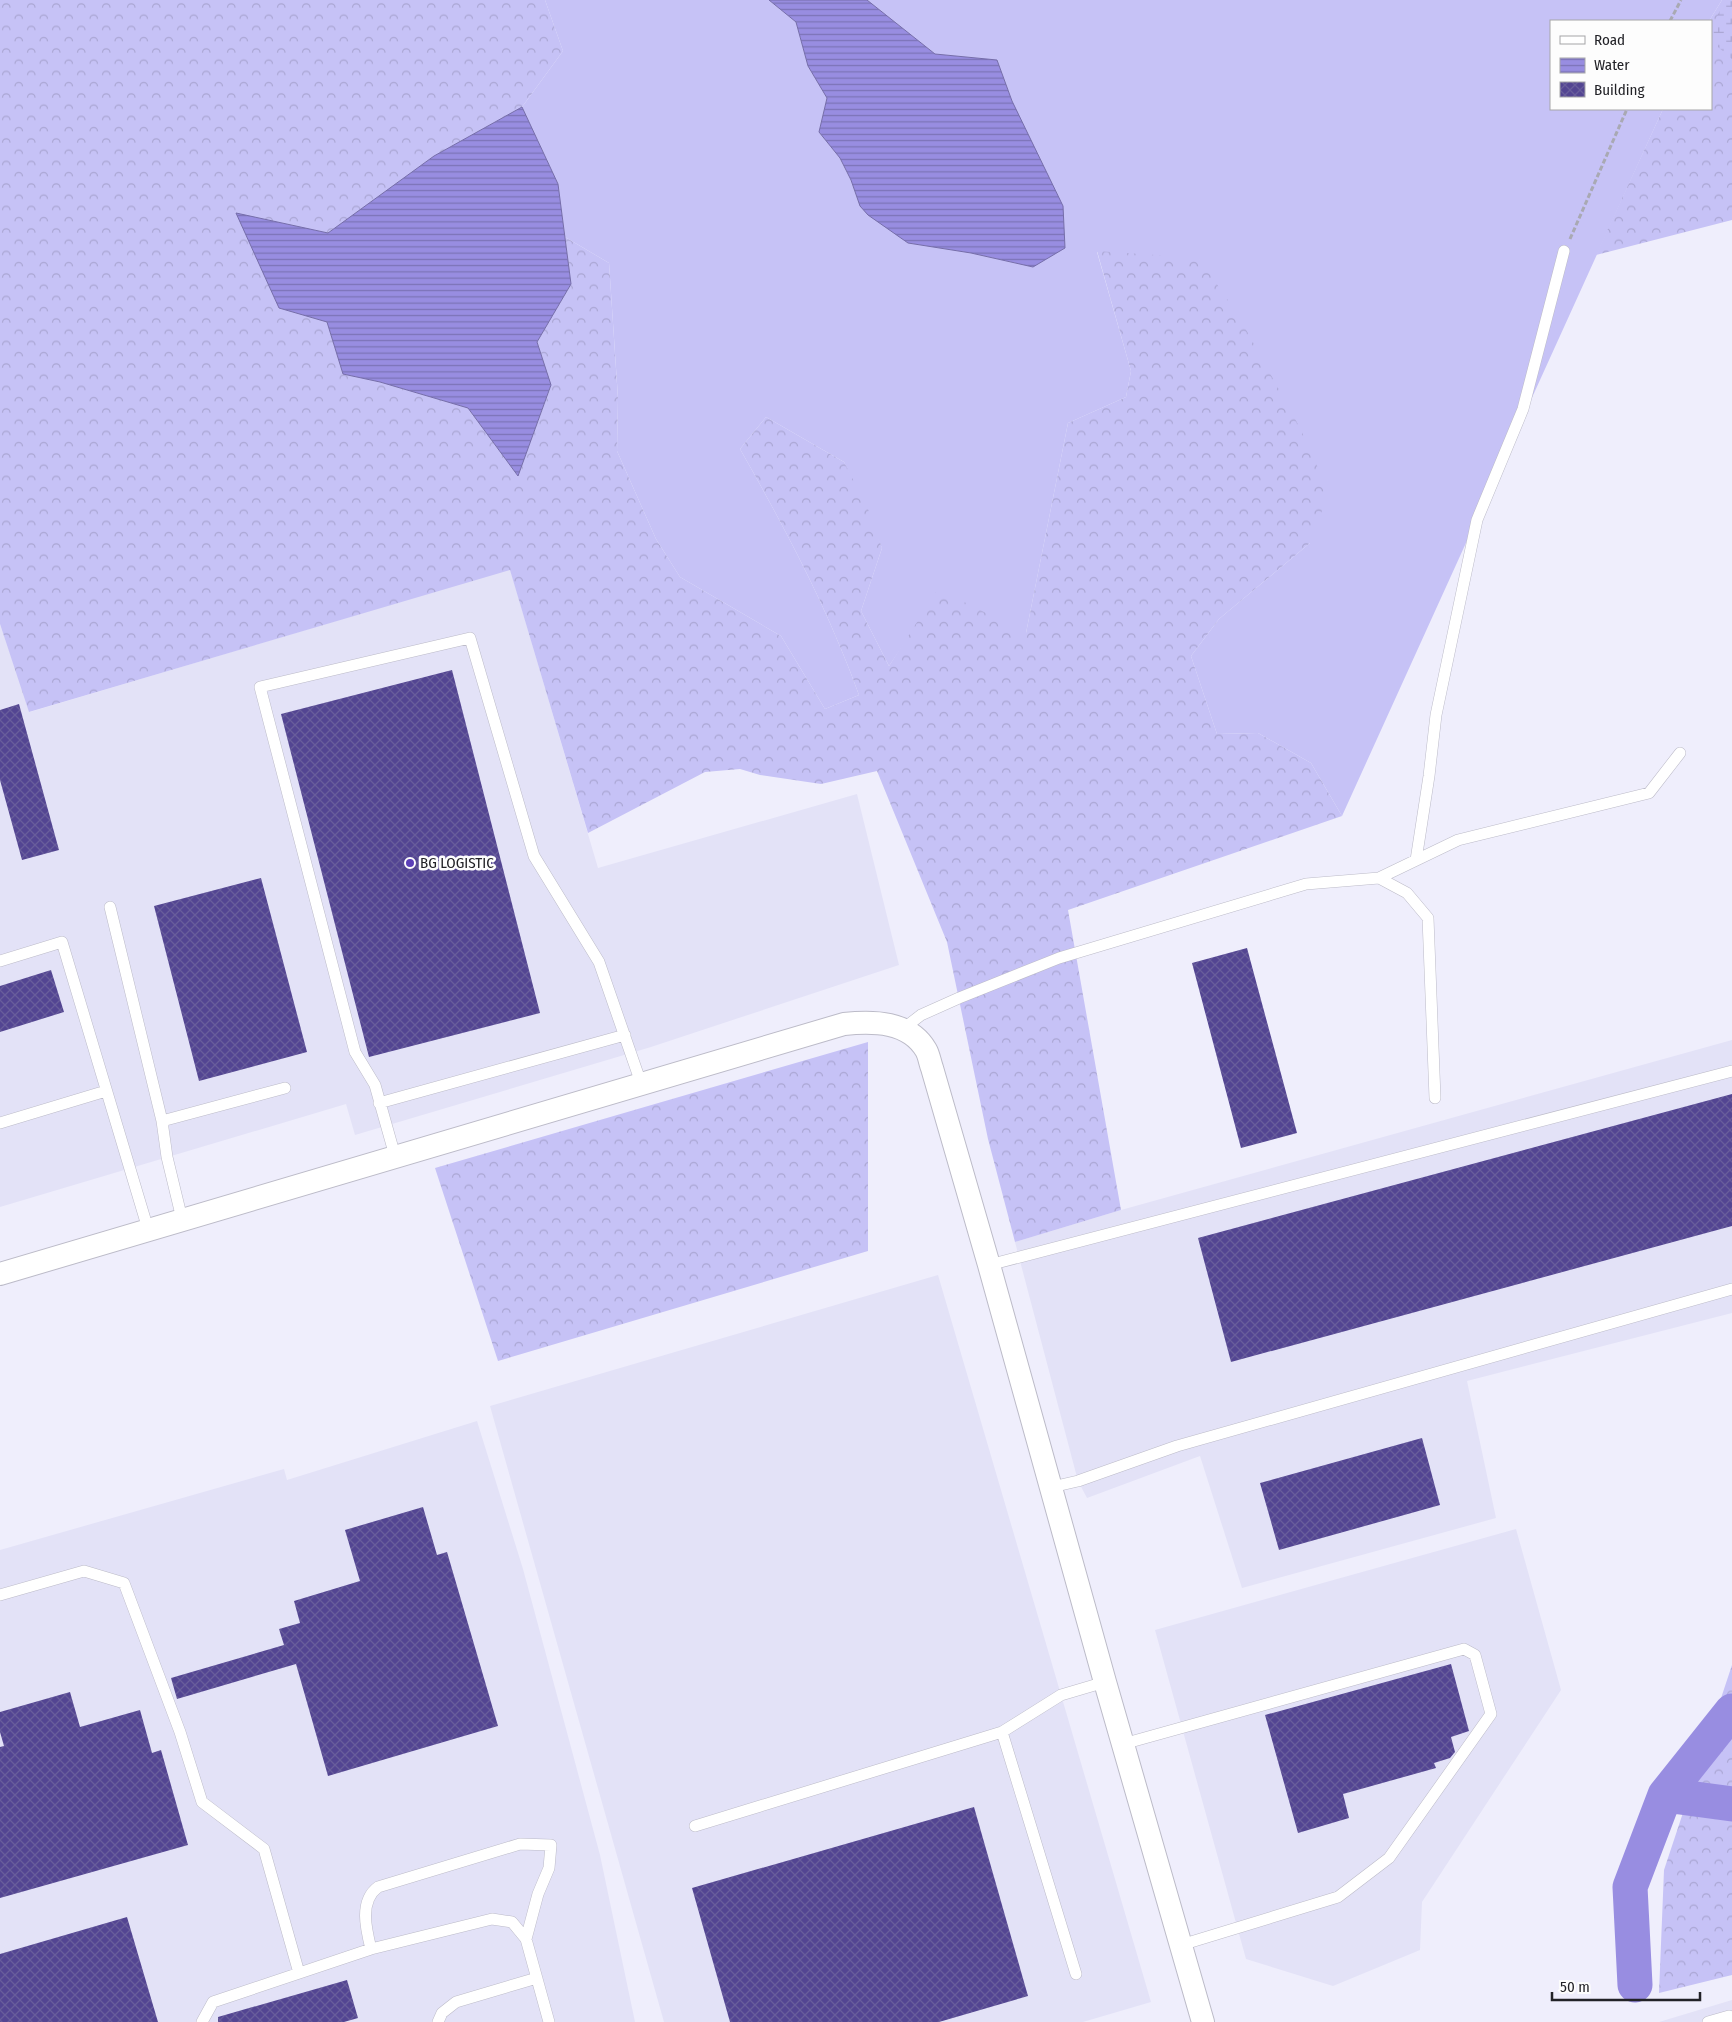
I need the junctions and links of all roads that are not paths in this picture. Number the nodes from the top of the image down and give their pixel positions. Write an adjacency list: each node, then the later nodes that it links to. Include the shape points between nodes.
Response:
1 (1564, 251): 3 (lane, via 1523,409 1477,520 1436,715)
2 (1680, 753): 3 (lane, via 1649,792 1458,840)
3 (1416, 860): 4 (lane)
4 (1379, 878): 7 (lane, via 1306,884 1059,958 920,1015); 13 (lane, via 1407,893 1428,918)
5 (110, 907): 15 (lane)
6 (0, 961): 12 (lane, via 62,942)
7 (903, 1029): 10 (street, via 871,1021 844,1024); 20 (street, via 926,1050)
8 (625, 1035): 10 (lane); 14 (lane); 14 (lane, via 599,962 534,856 470,638 260,688 355,1052 375,1085)
9 (1732, 1071): 20 (lane)
10 (641, 1083): 17 (street)
11 (285, 1088): 15 (lane)
12 (106, 1091): 16 (lane); 19 (lane)
13 (1435, 1098)
14 (379, 1103): 17 (lane)
15 (162, 1121): 18 (lane)
16 (0, 1122)
17 (395, 1156): 18 (street)
18 (182, 1219): 19 (street)
19 (148, 1229): 21 (street)
20 (989, 1265): 23 (street)
21 (0, 1274)
22 (1732, 1289): 23 (lane, via 1177,1446)
23 (1052, 1487): 25 (street)
24 (0, 1594): 32 (lane, via 84,1571 124,1583 180,1732 202,1802 264,1849)
25 (1105, 1682): 26 (lane, via 1061,1695); 27 (street)
26 (1002, 1732): 28 (lane); 33 (lane)
27 (1122, 1744): 30 (street); 30 (lane, via 1464,1649 1475,1655 1491,1714 1389,1858 1338,1897)
28 (695, 1826)
29 (526, 1939): 31 (lane, via 512,1922 492,1919); 31 (lane, via 549,1868 551,1845 520,1844 378,1887 368,1899 365,1923); 34 (lane)
30 (1181, 1945): 39 (street)
31 (371, 1949): 32 (lane)
32 (299, 1973): 36 (lane, via 213,2002)
33 (1076, 1974)
34 (537, 1978): 37 (lane, via 456,2002 442,2013); 38 (lane)
35 (1732, 2017): 40 (lane)
36 (202, 2022)
37 (438, 2022)
38 (549, 2022)
39 (1203, 2022)
40 (1708, 2022)

